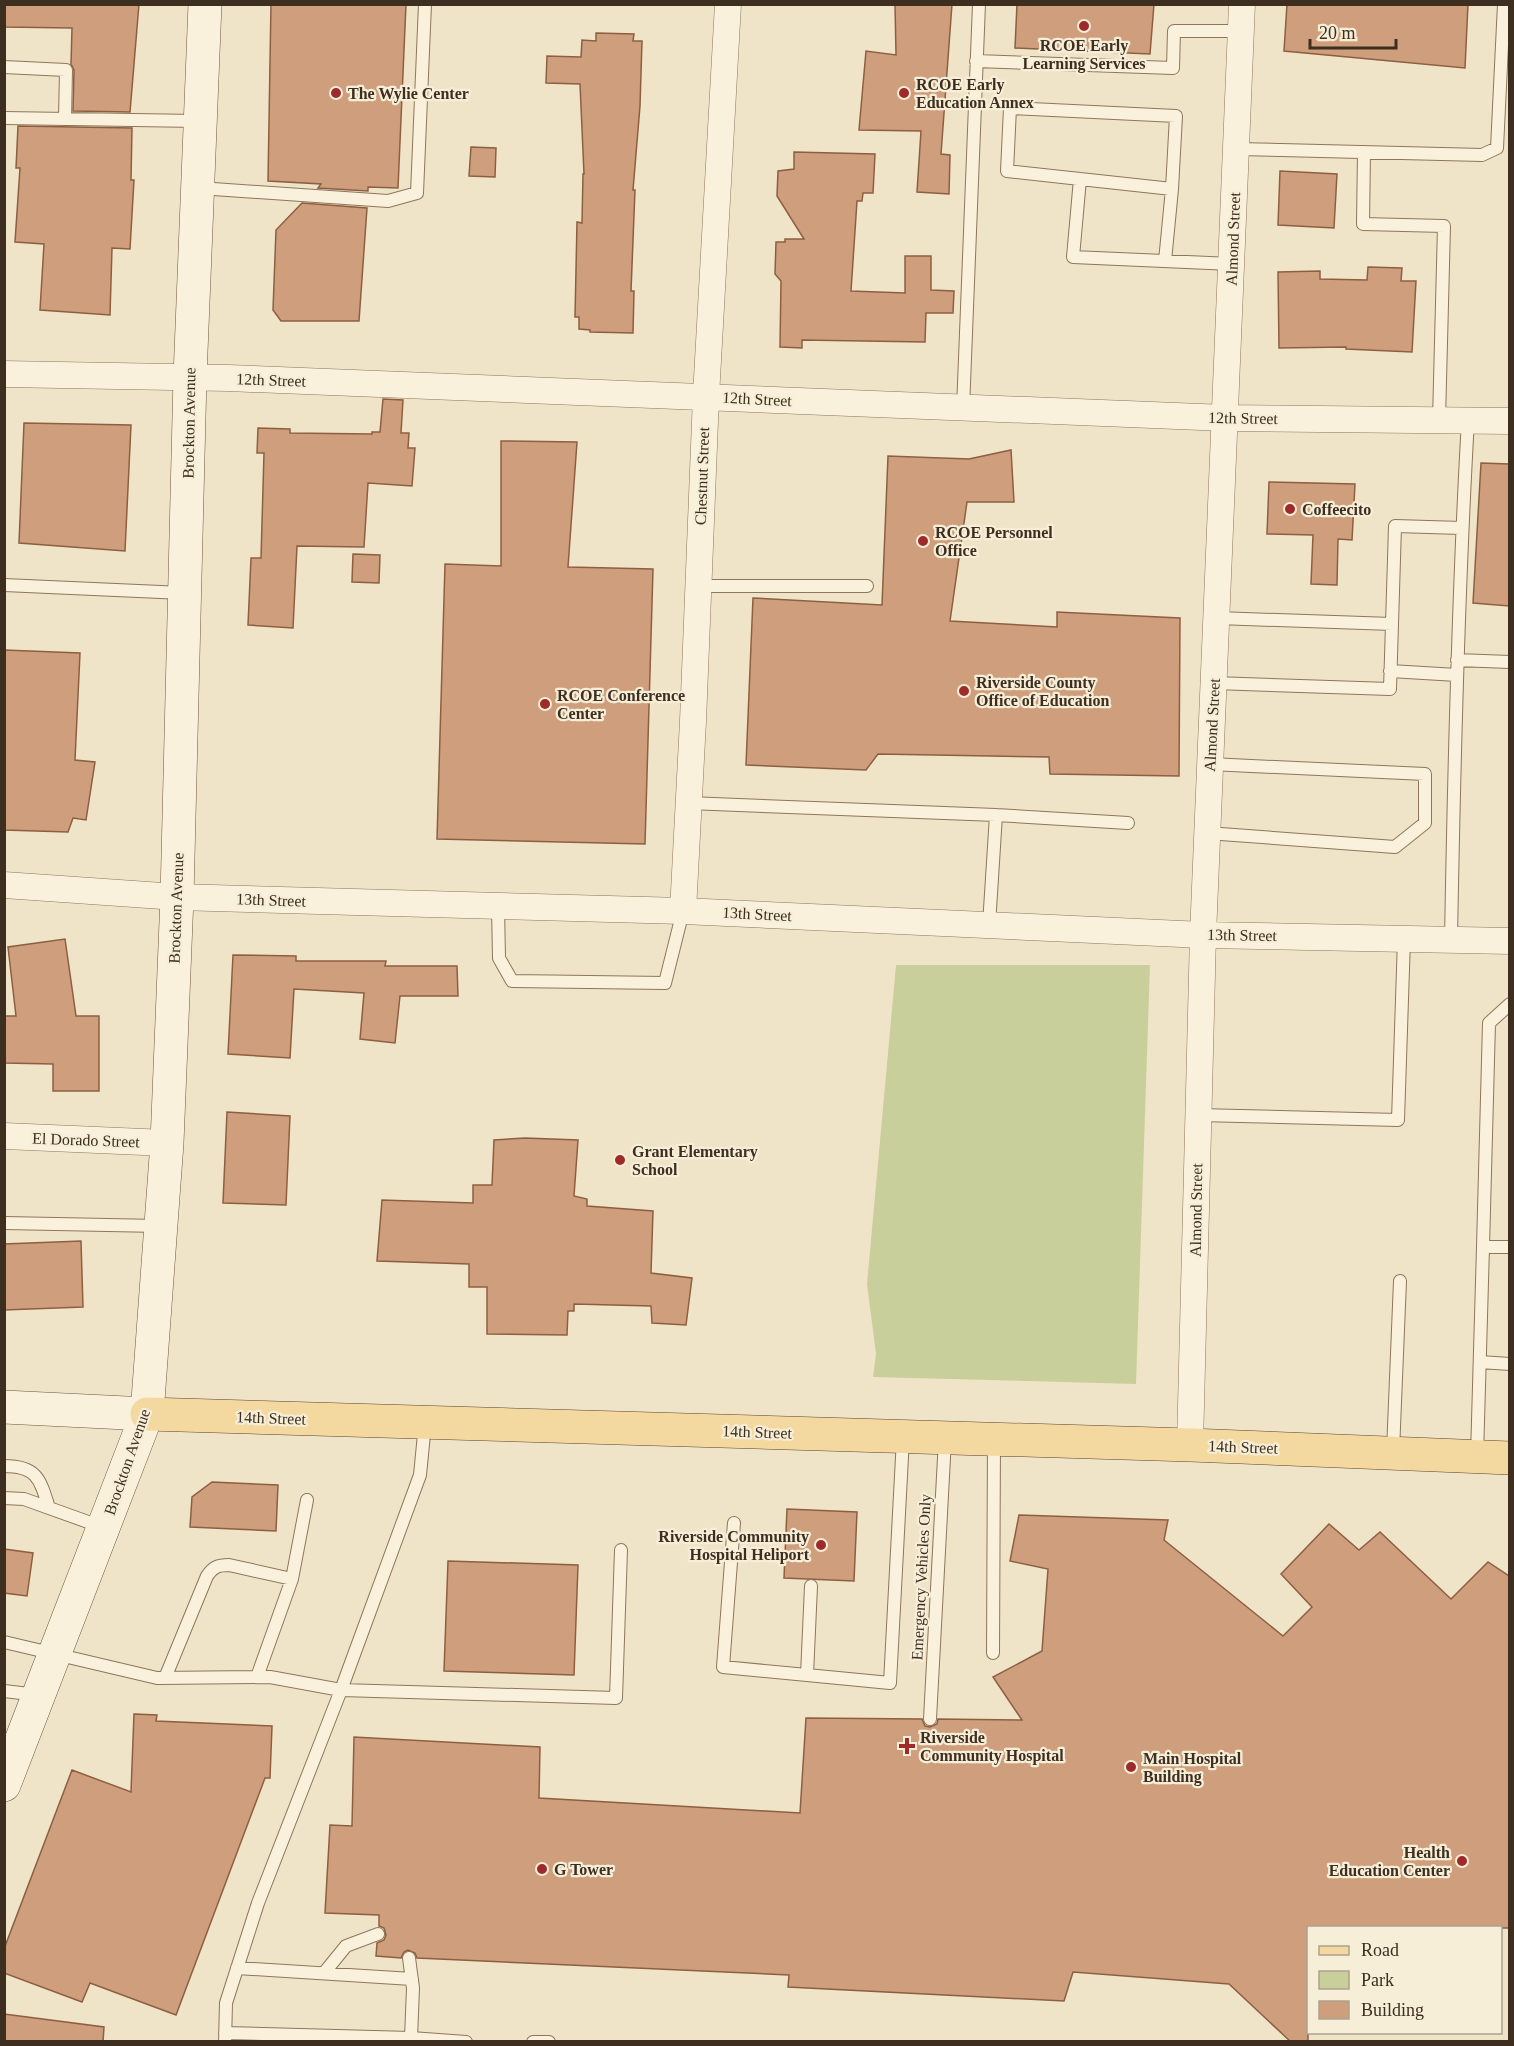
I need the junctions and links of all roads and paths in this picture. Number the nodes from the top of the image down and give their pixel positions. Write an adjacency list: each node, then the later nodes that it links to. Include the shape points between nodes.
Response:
1 (205, 4): 12 (main road, Brockton Avenue)
2 (425, 4): 16 (lane, via 417,193 388,201)
3 (728, 4): 22 (street, Chestnut Street)
4 (979, 4): 8 (lane)
5 (1242, 4): 7 (street, Almond Street)
6 (1504, 4): 14 (lane, via 1497,148 1482,155)
7 (1242, 31): 8 (lane, via 1174,31 1173,68); 13 (street, Almond Street)
8 (976, 61): 23 (lane)
9 (4, 68): 11 (lane, via 66,69)
10 (4, 118): 11 (lane)
11 (65, 119): 12 (lane)
12 (200, 121): 16 (main road, Brockton Avenue)
13 (1237, 149): 14 (lane); 19 (street, Almond Street)
14 (1364, 152): 25 (lane, via 1363,224 1444,226)
15 (1080, 179): 17 (lane); 17 (lane, via 1007,171 1010,108 1176,116); 18 (lane, via 1073,257)
16 (198, 188): 21 (main road, Brockton Avenue)
17 (1172, 189): 18 (lane)
18 (1165, 261): 19 (lane)
19 (1232, 264): 24 (street, Almond Street)
20 (4, 374): 21 (street, 12th Street)
21 (190, 377): 22 (street, 12th Street); 32 (main road, Brockton Avenue)
22 (706, 396): 23 (street, 12th Street); 30 (street, Chestnut Street)
23 (963, 409): 24 (street, 12th Street)
24 (1226, 418): 25 (street, 12th Street); 33 (street, Almond Street)
25 (1439, 420): 26 (street, 12th Street)
26 (1468, 420): 27 (street, 12th Street); 28 (lane)
27 (1509, 421)
28 (1462, 528): 34 (lane, via 1395,526); 35 (lane)
29 (4, 585): 32 (lane)
30 (698, 586): 31 (lane); 41 (street, Chestnut Street)
31 (867, 586)
32 (185, 593): 46 (main road, Brockton Avenue)
33 (1217, 618): 34 (lane); 39 (street, Almond Street)
34 (1386, 624): 37 (lane)
35 (1457, 660): 36 (lane); 38 (lane)
36 (1509, 662)
37 (1390, 671): 38 (lane); 39 (lane, via 1390,689)
38 (1457, 675): 52 (lane)
39 (1214, 682): 40 (street, Almond Street)
40 (1210, 764): 44 (street, Almond Street); 44 (lane, via 1425,774 1425,823 1395,847)
41 (688, 803): 42 (lane); 48 (street, Chestnut Street)
42 (996, 815): 43 (lane); 49 (lane)
43 (1128, 823)
44 (1207, 833): 50 (street, Almond Street)
45 (4, 885): 46 (street, 13th Street)
46 (177, 897): 47 (street, 13th Street); 57 (main road, Brockton Avenue)
47 (498, 907): 48 (street, 13th Street); 48 (lane, via 499,958 512,981 665,983)
48 (683, 911): 49 (street, 13th Street)
49 (989, 925): 50 (street, 13th Street)
50 (1203, 935): 51 (street, 13th Street); 55 (street, Almond Street)
51 (1404, 939): 52 (street, 13th Street); 55 (lane, via 1398,1120)
52 (1451, 940): 53 (street, 13th Street)
53 (1509, 941)
54 (1509, 1004): 60 (lane, via 1489,1023)
55 (1198, 1115): 71 (street, Almond Street)
56 (4, 1136): 57 (street, El Dorado Street)
57 (167, 1143): 59 (main road, Brockton Avenue)
58 (4, 1223): 59 (lane)
59 (161, 1226): 66 (main road, Brockton Avenue)
60 (1483, 1247): 61 (lane); 63 (lane)
61 (1509, 1247)
62 (1400, 1281): 72 (lane)
63 (1480, 1362): 64 (lane); 73 (lane)
64 (1509, 1364)
65 (4, 1407): 66 (main road, 14th Street)
66 (147, 1414): 67 (main road, 14th Street); 80 (main road, Brockton Avenue)
67 (425, 1422): 68 (main road, 14th Street); 90 (lane, via 420,1475)
68 (903, 1436): 69 (main road, 14th Street); 87 (lane, via 890,1683)
69 (945, 1438): 70 (main road, 14th Street); 93 (lane, Emergency Vehicles Only)
70 (994, 1439): 71 (main road, 14th Street); 85 (lane)
71 (1190, 1445): 72 (main road, 14th Street)
72 (1393, 1453): 73 (main road, 14th Street)
73 (1477, 1456): 74 (main road, 14th Street)
74 (1509, 1458)
75 (4, 1466): 78 (lane, via 22,1466 33,1473)
76 (4, 1498): 78 (lane, via 24,1499)
77 (307, 1500): 82 (lane)
78 (49, 1508): 80 (lane)
79 (734, 1523): 87 (lane, via 723,1667)
80 (103, 1527): 86 (main road, Brockton Avenue)
81 (621, 1550): 90 (lane, via 616,1698)
82 (292, 1579): 88 (lane); 89 (lane, via 229,1565 211,1569)
83 (811, 1586): 87 (lane)
84 (4, 1642): 86 (lane)
85 (993, 1653)
86 (55, 1654): 89 (lane); 92 (main road, Brockton Avenue)
87 (807, 1675)
88 (257, 1677): 89 (lane); 90 (lane)
89 (165, 1678)
90 (341, 1690): 97 (lane, via 258,1903)
91 (4, 1691): 92 (lane)
92 (39, 1695): 94 (main road, Brockton Avenue)
93 (930, 1719)
94 (4, 1785)
95 (378, 1934): 98 (lane, via 346,1946)
96 (409, 1958): 99 (lane)
97 (237, 1968): 98 (lane); 100 (lane, via 226,2003)
98 (324, 1973): 99 (lane)
99 (412, 1979): 101 (lane)
100 (225, 2037): 101 (lane)
101 (411, 2038): 102 (lane)
102 (466, 2042)
103 (533, 2042): 104 (lane)
104 (549, 2042)

